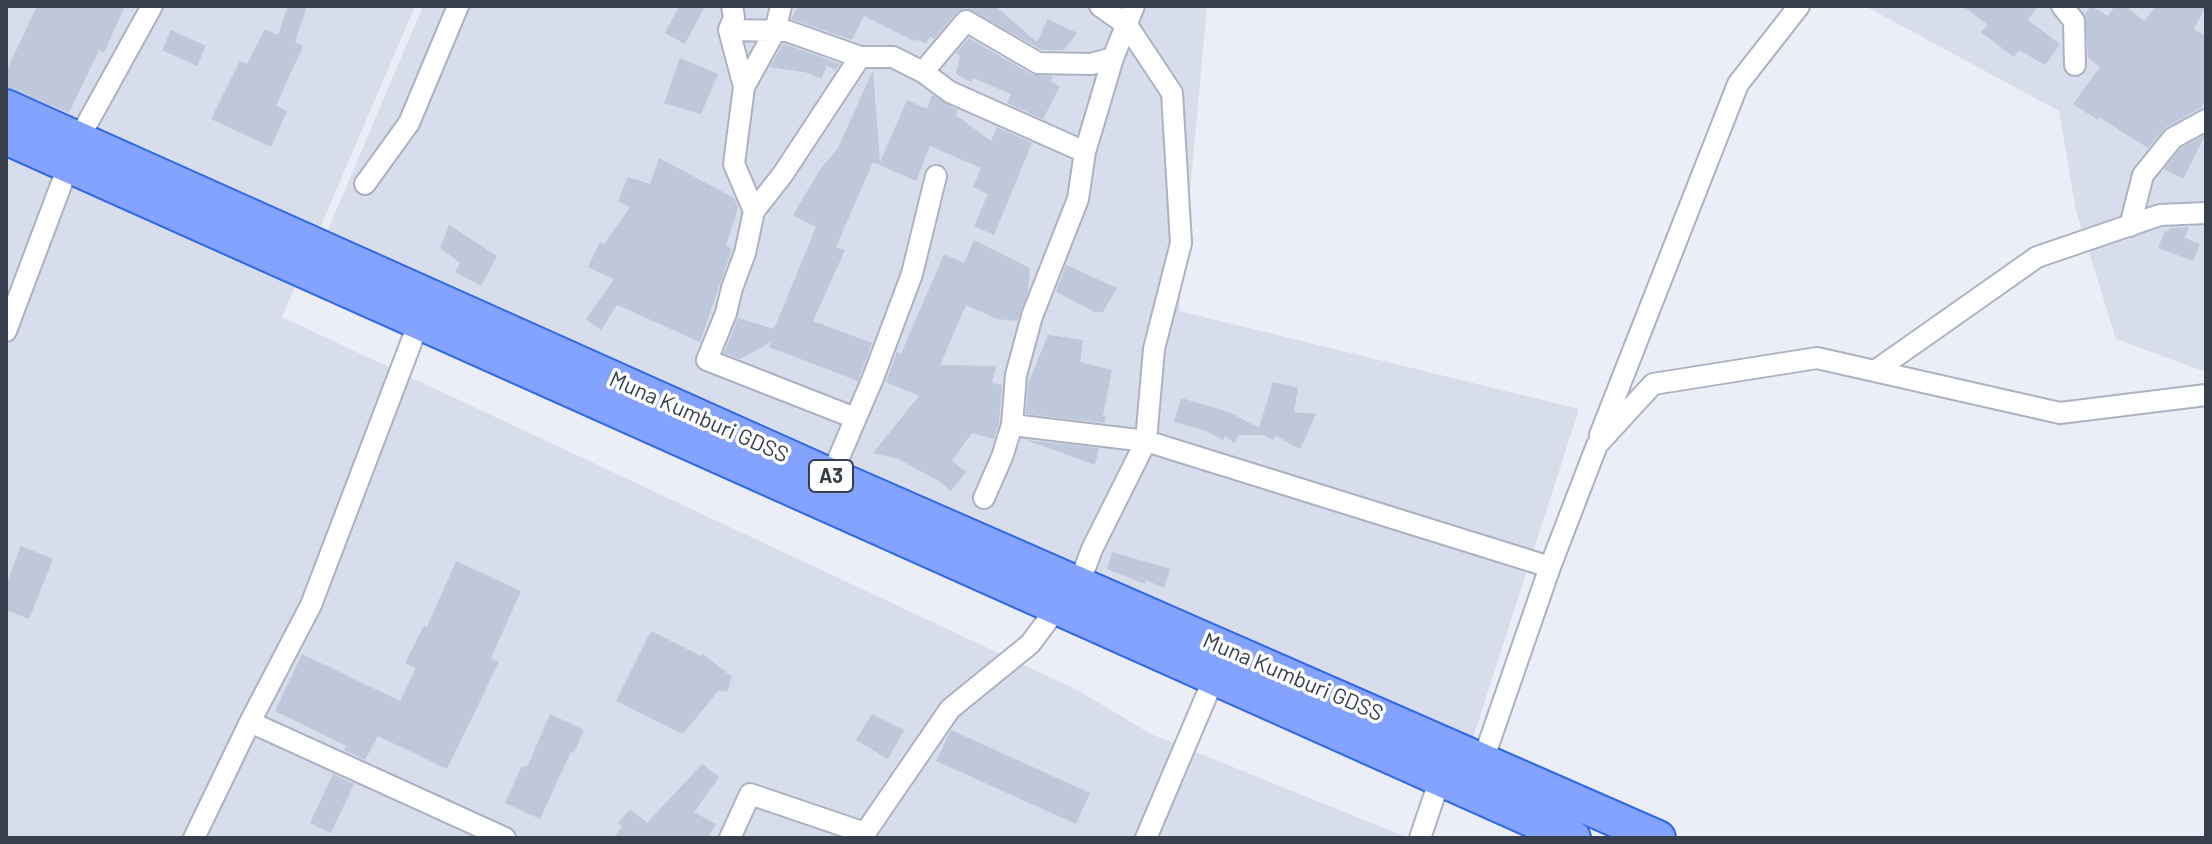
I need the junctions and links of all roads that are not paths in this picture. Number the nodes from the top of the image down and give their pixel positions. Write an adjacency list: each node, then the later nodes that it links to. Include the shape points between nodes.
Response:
1 (152, 6): 19 (street)
2 (458, 6): 22 (street, via 409,123)
3 (732, 6): 9 (street)
4 (781, 6): 10 (street)
5 (1100, 6): 8 (street)
6 (1799, 6): 33 (street, via 1738,84)
7 (2062, 6): 13 (street, via 2074,21)
8 (1130, 15): 12 (street); 32 (street, via 1172,93 1181,243 1154,349)
9 (729, 30): 10 (street); 15 (street)
10 (775, 31): 11 (street); 15 (street)
11 (860, 57): 14 (street, via 893,57); 23 (street)
12 (1113, 58): 14 (street, via 1091,64 1038,63 966,21); 20 (street)
13 (2075, 65)
14 (923, 72): 20 (street, via 950,92)
15 (744, 87): 23 (street, via 734,164)
16 (6, 107): 19 (highway, Muna Kumburi GDSS / A3)
17 (2206, 120): 25 (street, via 2173,138 2143,175)
18 (6, 137): 19 (highway, Muna Kumburi GDSS / A3)
19 (73, 152): 26 (highway, Muna Kumburi GDSS / A3); 27 (street); 34 (highway, Muna Kumburi GDSS / A3)
20 (1085, 152): 31 (street, via 1078,199 1032,316)
21 (936, 176): 30 (street, via 912,274)
22 (365, 184)
23 (754, 211): 30 (street, via 745,253 707,360)
24 (2206, 213): 25 (street, via 2160,215)
25 (2130, 226): 28 (street, via 2037,257)
26 (419, 322): 37 (highway, Muna Kumburi GDSS / A3); 39 (street, via 311,605)
27 (6, 331)
28 (1875, 371): 29 (street, via 2060,413); 33 (street, via 1817,358 1653,384)
29 (2206, 395)
30 (855, 418): 34 (street)
31 (1012, 425): 32 (street); 35 (street)
32 (1146, 441): 36 (street); 37 (street)
33 (1597, 445): 36 (street)
34 (831, 476): 37 (highway, Muna Kumburi GDSS / A3)
35 (984, 498)
36 (1550, 567): 40 (street)
37 (1068, 596): 38 (highway, Muna Kumburi GDSS / A3); 40 (highway, Muna Kumburi GDSS / A3); 42 (street, via 1030,644 950,709)
38 (1214, 678): 41 (highway, Muna Kumburi GDSS / A3); 46 (street)
39 (250, 722): 43 (street); 44 (street)
40 (1483, 760): 49 (highway, Muna Kumburi GDSS / A3)
41 (1440, 779): 47 (street); 48 (highway, Muna Kumburi GDSS / A3)
42 (863, 835): 45 (street, via 750,794)
43 (194, 838)
44 (505, 838)
45 (730, 838)
46 (1146, 838)
47 (1420, 838)
48 (1573, 838)
49 (1658, 838)

